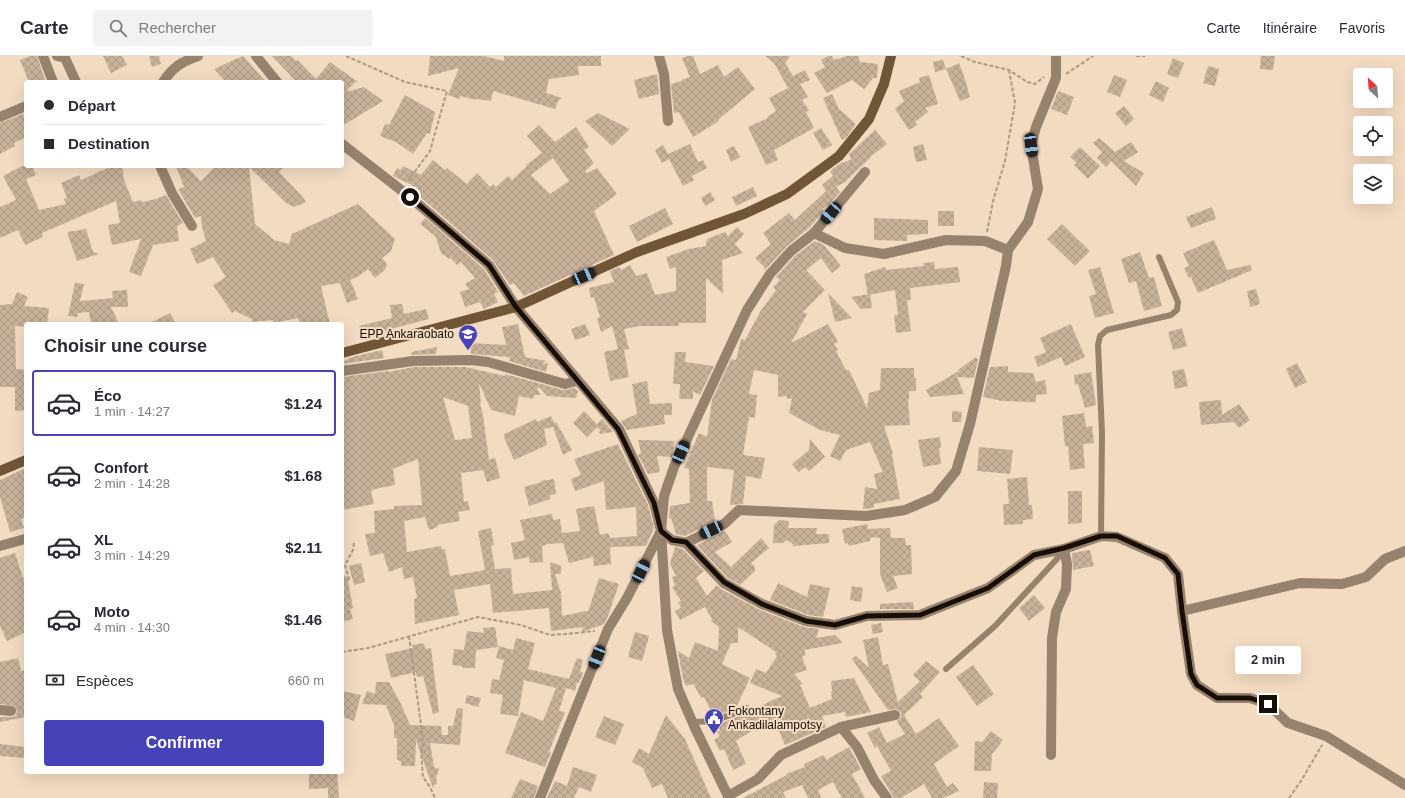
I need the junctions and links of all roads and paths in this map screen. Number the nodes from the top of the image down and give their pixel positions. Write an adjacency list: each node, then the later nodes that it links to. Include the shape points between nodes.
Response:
1 (43, 56): 15 (street)
2 (57, 56): 16 (street, via 65,58)
3 (198, 56): 17 (street, via 184,61)
4 (256, 56): 18 (street)
5 (346, 56): 25 (path, via 405,82 446,91 430,151)
6 (659, 56): 21 (street, via 664,74)
7 (891, 56): 31 (street, via 884,84 869,119 839,156 787,194 744,214 638,252)
8 (961, 56): 13 (path)
9 (1056, 56): 14 (street)
10 (1093, 56): 14 (path)
11 (1136, 56): 12 (path)
12 (1145, 56)
13 (1009, 70): 14 (path, via 1027,82 1035,84 1044,77); 28 (path, via 1015,103 1006,161 993,201)
14 (1056, 78): 29 (street, via 1031,145 1038,189 1028,222)
15 (52, 80)
16 (75, 80)
17 (164, 80)
18 (275, 80)
19 (24, 107): 20 (street)
20 (0, 117)
21 (668, 121)
22 (344, 146): 25 (street)
23 (161, 168): 26 (street, via 172,193)
24 (866, 172): 27 (street)
25 (402, 190): 31 (street, via 489,265)
26 (192, 226)
27 (814, 234): 28 (street, via 846,248 884,254 946,240); 37 (street, via 791,251 770,274 746,310 674,467 664,496)
28 (985, 241): 29 (street)
29 (1008, 250): 40 (street, via 970,424 956,471 935,497 905,510 866,516 739,510 724,524)
30 (1159, 257): 38 (lane, via 1178,302 1177,310 1171,315 1107,330 1100,336 1098,345 1102,433)
31 (516, 307): 32 (street); 34 (street)
32 (344, 352)
33 (344, 371): 34 (street, via 413,361 471,360 488,362 564,384)
34 (577, 381): 37 (street, via 618,429 654,503)
35 (24, 461): 36 (street)
36 (0, 471)
37 (661, 531): 40 (street, via 672,540); 47 (street); 55 (street, via 667,630 678,689)
38 (1101, 536): 43 (street); 46 (street, via 1117,536 1165,558 1178,574)
39 (24, 539): 42 (street)
40 (686, 542): 43 (street, via 724,582 762,604 806,621 835,625 867,616 920,615 988,588 1034,555)
41 (354, 543): 45 (path, via 345,565 349,580)
42 (0, 546)
43 (1064, 548): 50 (lane, via 995,626); 58 (street, via 1067,564 1066,589 1056,612 1052,638)
44 (1405, 551): 46 (street, via 1385,559 1366,577 1342,584 1300,584)
45 (344, 581)
46 (1182, 611): 57 (street, via 1191,674 1197,685 1217,698 1250,698 1268,704 1288,723)
47 (608, 629): 48 (path, via 550,634 521,625 478,617); 62 (street)
48 (409, 636): 49 (path, via 368,648); 61 (path, via 422,725 423,777)
49 (344, 652)
50 (946, 669)
51 (747, 708): 55 (lane, via 715,721)
52 (0, 710): 53 (street)
53 (11, 711)
54 (895, 715): 56 (street)
55 (692, 722): 60 (street)
56 (841, 727): 60 (street, via 781,755 758,779); 63 (street, via 857,747 874,780)
57 (1326, 736): 59 (street); 64 (path)
58 (1051, 755)
59 (1405, 785)
60 (728, 797)
61 (435, 798)
62 (540, 798)
63 (887, 798)
64 (1289, 798)

